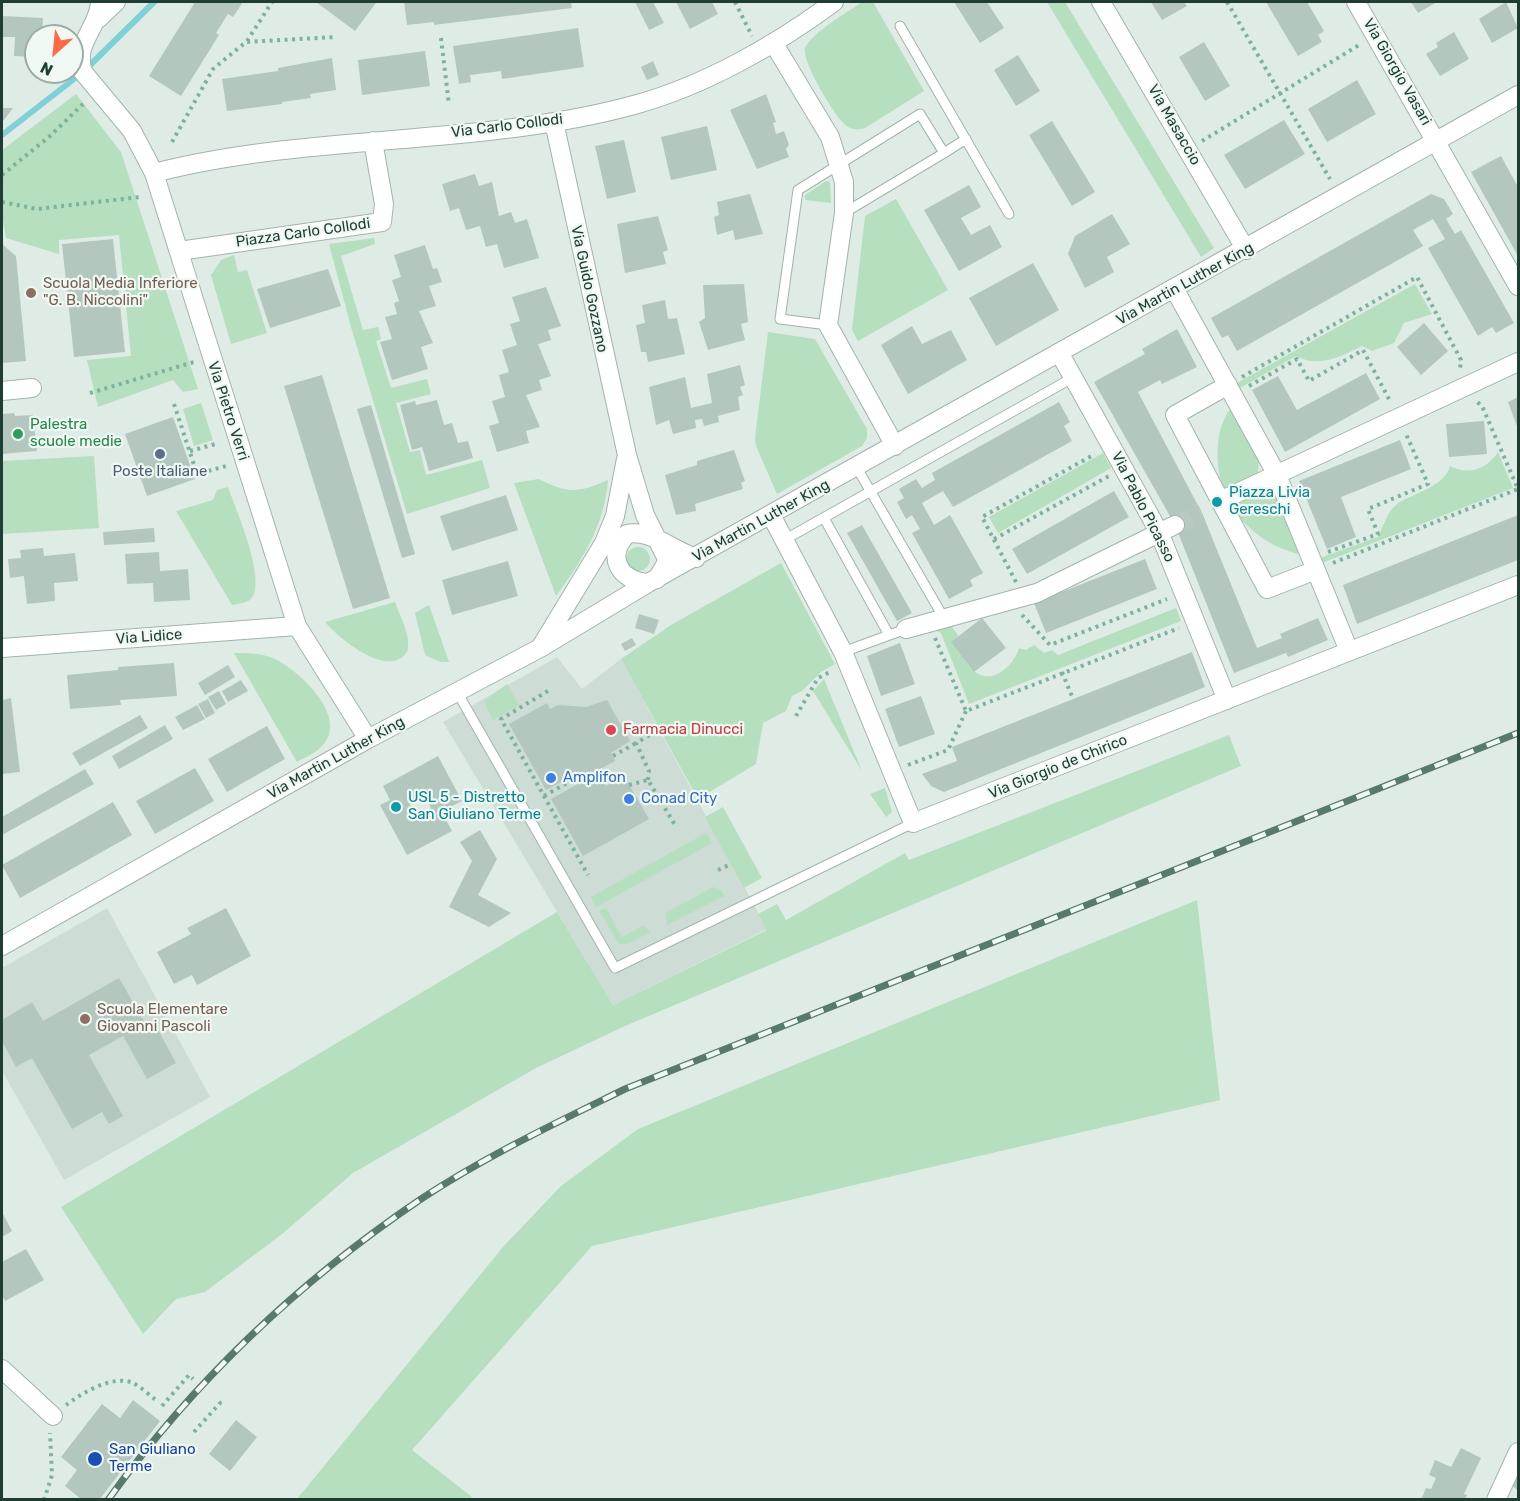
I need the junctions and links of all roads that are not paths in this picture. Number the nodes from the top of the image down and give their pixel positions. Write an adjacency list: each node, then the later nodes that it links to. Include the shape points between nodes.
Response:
1 (116, 2): 5 (street)
2 (834, 2): 7 (street, Via Carlo Collodi)
3 (1101, 2): 18 (street, Via Masaccio)
4 (1356, 2): 12 (street, Via Giorgio Vasari)
5 (99, 10): 15 (street, Via Pietro Verri, via 87,32 79,61 90,92 132,131)
6 (900, 26): 10 (lane)
7 (774, 44): 9 (street, Via Carlo Collodi, via 677,91 634,105); 14 (street, via 830,137)
8 (1518, 95): 12 (street, Via Martin Luther King)
9 (554, 122): 11 (street, Via Carlo Collodi); 30 (street, Via Guido Gozzano)
10 (966, 140): 13 (lane); 17 (lane)
11 (373, 141): 15 (street, Via Carlo Collodi, via 192,164); 19 (street, Piazza Carlo Collodi, via 384,204 382,222)
12 (1437, 142): 18 (street, Via Martin Luther King); 20 (street)
13 (944, 153): 14 (lane, via 920,114); 16 (lane)
14 (840, 162): 16 (street); 22 (lane, via 798,190 780,319)
15 (154, 173): 19 (street, Via Pietro Verri)
16 (844, 213): 22 (street)
17 (1009, 214)
18 (1246, 250): 21 (street, Via Martin Luther King)
19 (179, 251): 47 (street, Via Pietro Verri)
20 (1518, 286)
21 (1175, 290): 23 (street, Via Martin Luther King); 27 (street)
22 (828, 325): 29 (street)
23 (1060, 354): 25 (street, Via Pablo Picasso); 29 (street, Via Martin Luther King)
24 (1518, 362): 32 (street)
25 (1074, 377): 33 (lane); 38 (street, Via Pablo Picasso, via 1124,467)
26 (32, 388): 28 (street)
27 (1230, 390): 32 (street); 34 (street, via 1175,415)
28 (2, 391)
29 (895, 446): 31 (street, Via Martin Luther King)
30 (627, 455): 36 (street, Via Guido Gozzano); 39 (street, Via Guido Gozzano, via 645,515)
31 (857, 468): 33 (lane); 35 (street, Via Martin Luther King)
32 (1277, 475): 34 (street); 43 (street)
33 (872, 491): 37 (lane); 46 (lane)
34 (1220, 501): 43 (street, via 1267,589)
35 (771, 515): 40 (street); 42 (street, Via Martin Luther King)
36 (615, 516): 41 (street, Via Guido Gozzano); 50 (street, Via Guido Gozzano, via 592,565)
37 (824, 518): 40 (lane); 49 (lane)
38 (1167, 529): 46 (street, via 1037,593); 55 (street, Via Pablo Picasso, via 1185,593)
39 (658, 540): 41 (street, via 648,533 633,533); 42 (street); 44 (street, Via Guido Gozzano, via 666,564)
40 (784, 540): 53 (street)
41 (620, 543): 44 (street, Via Guido Gozzano, via 616,556 622,572 632,581)
42 (696, 558): 44 (street, Via Martin Luther King)
43 (1313, 564): 52 (street)
44 (652, 581): 50 (street, Via Martin Luther King)
45 (1518, 585): 52 (street, Via Giorgio de Chirico)
46 (945, 620): 48 (street)
47 (297, 626): 51 (street, Via Lidice); 56 (street, Via Pietro Verri)
48 (911, 627): 49 (lane)
49 (889, 635): 53 (lane)
50 (542, 647): 54 (street, Via Martin Luther King)
51 (2, 648)
52 (1349, 651): 55 (street, Via Giorgio de Chirico)
53 (846, 658): 57 (street)
54 (457, 692): 56 (street, Via Martin Luther King); 57 (lane, via 615,968)
55 (1227, 700): 57 (street, Via Giorgio de Chirico)
56 (368, 739): 58 (street, Via Martin Luther King)
57 (913, 824)
58 (2, 946)
59 (2, 1369): 60 (street)
60 (53, 1416)
61 (1518, 1452): 62 (street)
62 (1496, 1500)

